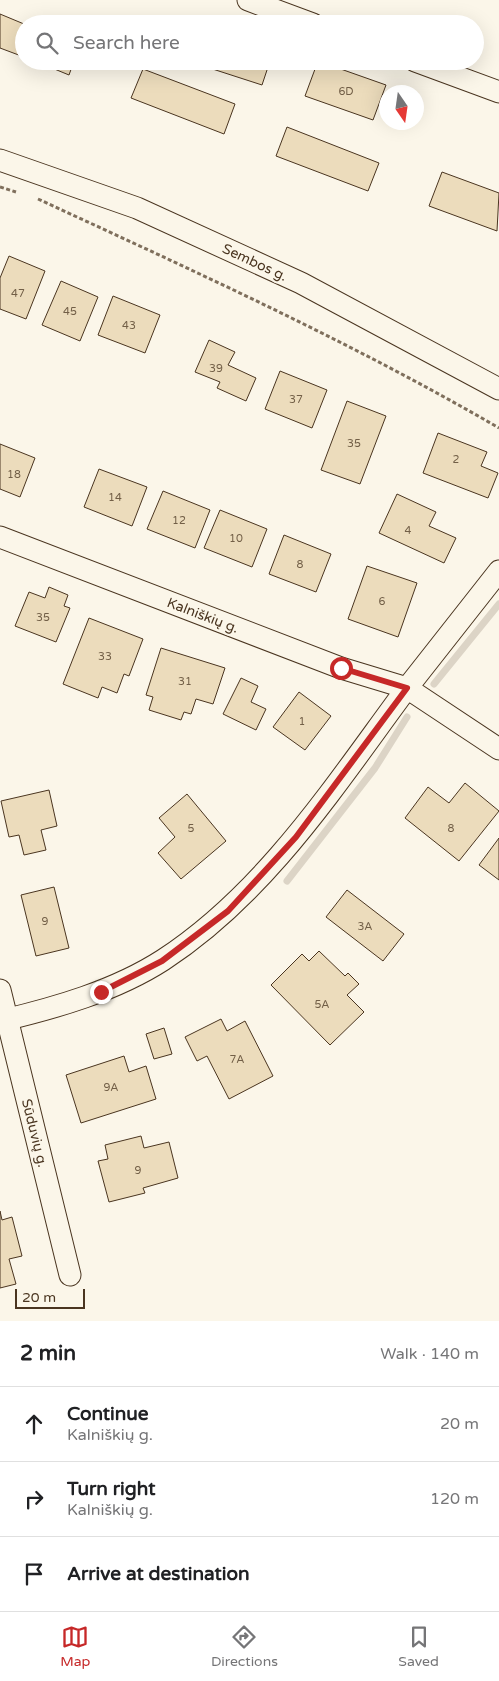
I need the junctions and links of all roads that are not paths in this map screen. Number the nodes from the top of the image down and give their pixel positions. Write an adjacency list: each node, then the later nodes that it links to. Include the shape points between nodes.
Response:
1 (248, 0): 2 (street)
2 (289, 15)
3 (439, 70): 4 (street)
4 (499, 92)
5 (0, 160): 6 (street, Sembos g., via 137,208 301,283)
6 (499, 389)
7 (0, 537): 9 (street, Kalniškių g., via 341,668)
8 (499, 571): 9 (street)
9 (407, 688): 10 (street, Kalniškių g.); 12 (street, via 296,837 228,911 162,961 101,992)
10 (499, 749)
11 (0, 990): 12 (street, Sūduvių g.)
12 (4, 1020): 13 (street, Sūduvių g.)
13 (70, 1275)

